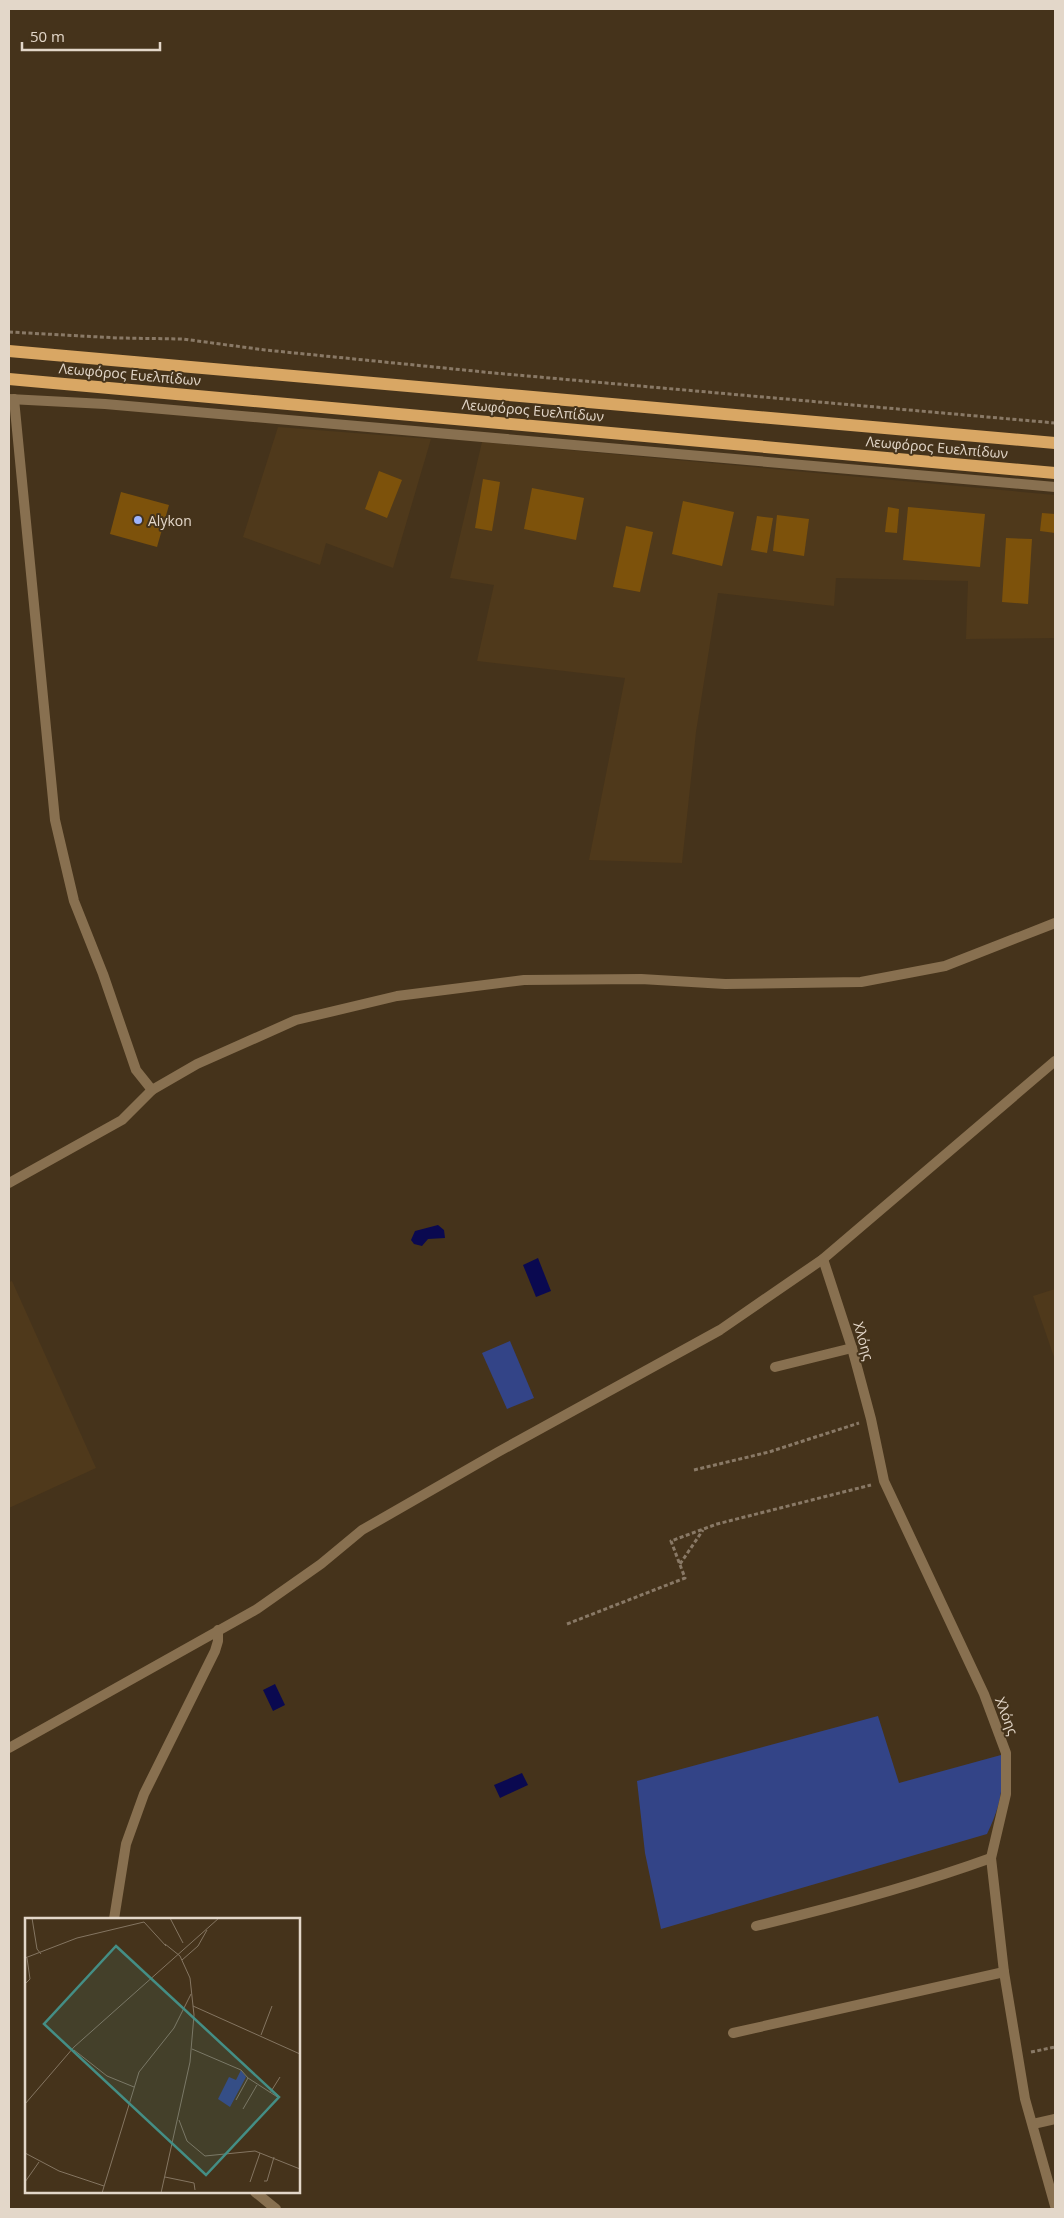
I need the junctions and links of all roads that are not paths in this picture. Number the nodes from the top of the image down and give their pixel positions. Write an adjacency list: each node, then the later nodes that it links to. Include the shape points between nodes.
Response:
1 (9, 351): 4 (main road, Λεωφόρος Ευελπίδων)
2 (9, 379): 5 (main road, Λεωφόρος Ευελπίδων)
3 (12, 399): 6 (street, via 105,404); 9 (street, via 55,820 74,902 136,1070)
4 (1055, 443)
5 (1055, 473)
6 (1055, 487)
7 (1055, 923): 9 (street, via 945,966 861,982 725,984 641,979 524,980 397,996 296,1020 197,1064)
8 (1055, 1062): 11 (street)
9 (152, 1090): 10 (street, via 122,1120)
10 (9, 1183)
11 (823, 1259): 12 (street, Χλόης); 14 (street, via 720,1330 362,1530 321,1564 257,1609)
12 (852, 1348): 13 (street); 16 (street, Χλόης, via 884,1482 984,1694 1006,1753 1006,1794)
13 (775, 1367)
14 (218, 1630): 15 (street); 17 (street, via 215,1651 144,1794 126,1844)
15 (9, 1748)
16 (991, 1858): 18 (street, via 840,1906); 19 (street, Χλόης)
17 (114, 1918)
18 (756, 1926)
19 (1004, 1972): 20 (street); 22 (street, Χλόης, via 1025,2099)
20 (732, 2033)
21 (1055, 2119): 22 (street)
22 (1033, 2124): 24 (street, Χλόης)
23 (256, 2193): 25 (street)
24 (1055, 2206)
25 (276, 2209)

